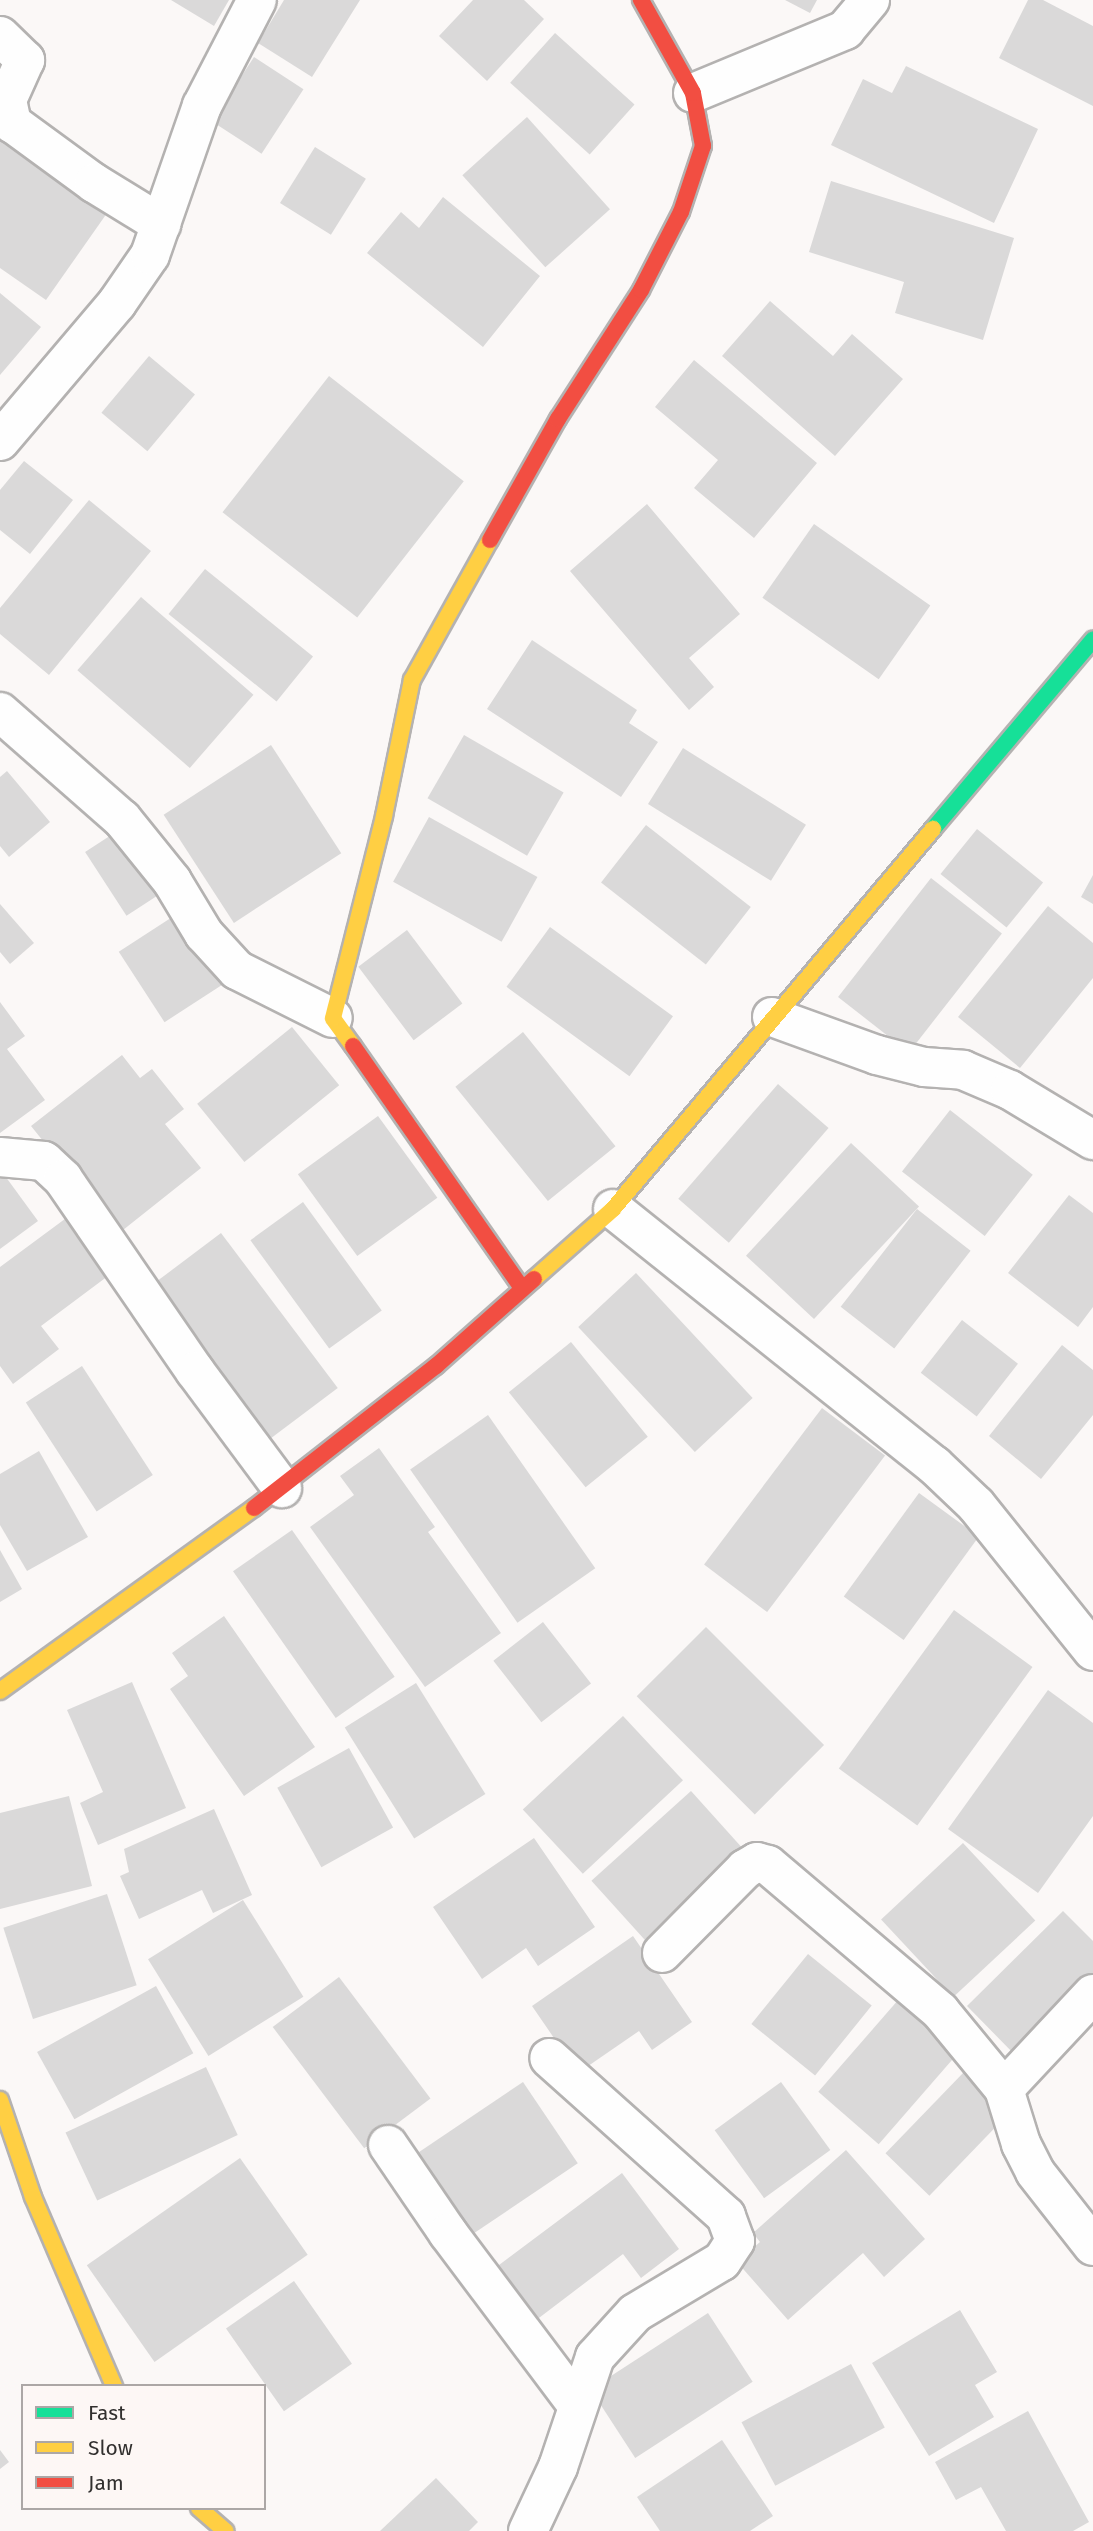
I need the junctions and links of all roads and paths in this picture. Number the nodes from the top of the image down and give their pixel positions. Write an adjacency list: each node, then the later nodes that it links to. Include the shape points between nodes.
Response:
1 (257, 0): 6 (street, via 202,106)
2 (641, 0): 5 (street)
3 (870, 0): 5 (street, via 845,30)
4 (0, 36): 6 (street, via 25,60 7,100 12,123 93,183)
5 (693, 93): 11 (street, via 703,146 681,212 641,290 558,419 412,680)
6 (161, 224): 7 (street, via 150,256 117,303)
7 (0, 441)
8 (1093, 640): 10 (street)
9 (0, 712): 11 (street, via 122,819 172,881 204,934 237,970)
10 (772, 1017): 12 (street, via 877,1055 924,1067 963,1070 1010,1090); 14 (street)
11 (333, 1018): 15 (street)
12 (1093, 1140)
13 (0, 1157): 16 (street, via 44,1161 63,1178 195,1371)
14 (613, 1209): 15 (street); 17 (street, via 934,1465 976,1505)
15 (521, 1287): 16 (street, via 436,1366)
16 (282, 1488): 18 (street)
17 (1093, 1651)
18 (0, 1690)
19 (662, 1953): 22 (street, via 745,1869 757,1862 768,1865 940,2011)
20 (1093, 1994): 22 (street)
21 (549, 2058): 27 (street, via 726,2216 735,2241 722,2261 635,2313 595,2357)
22 (1004, 2089): 25 (street, via 1035,2172)
23 (0, 2099): 26 (street, via 33,2197)
24 (388, 2145): 27 (street)
25 (1093, 2246)
26 (113, 2384)
27 (577, 2405): 30 (street, via 558,2467)
28 (201, 2510): 29 (street)
29 (225, 2531)
30 (528, 2531)

